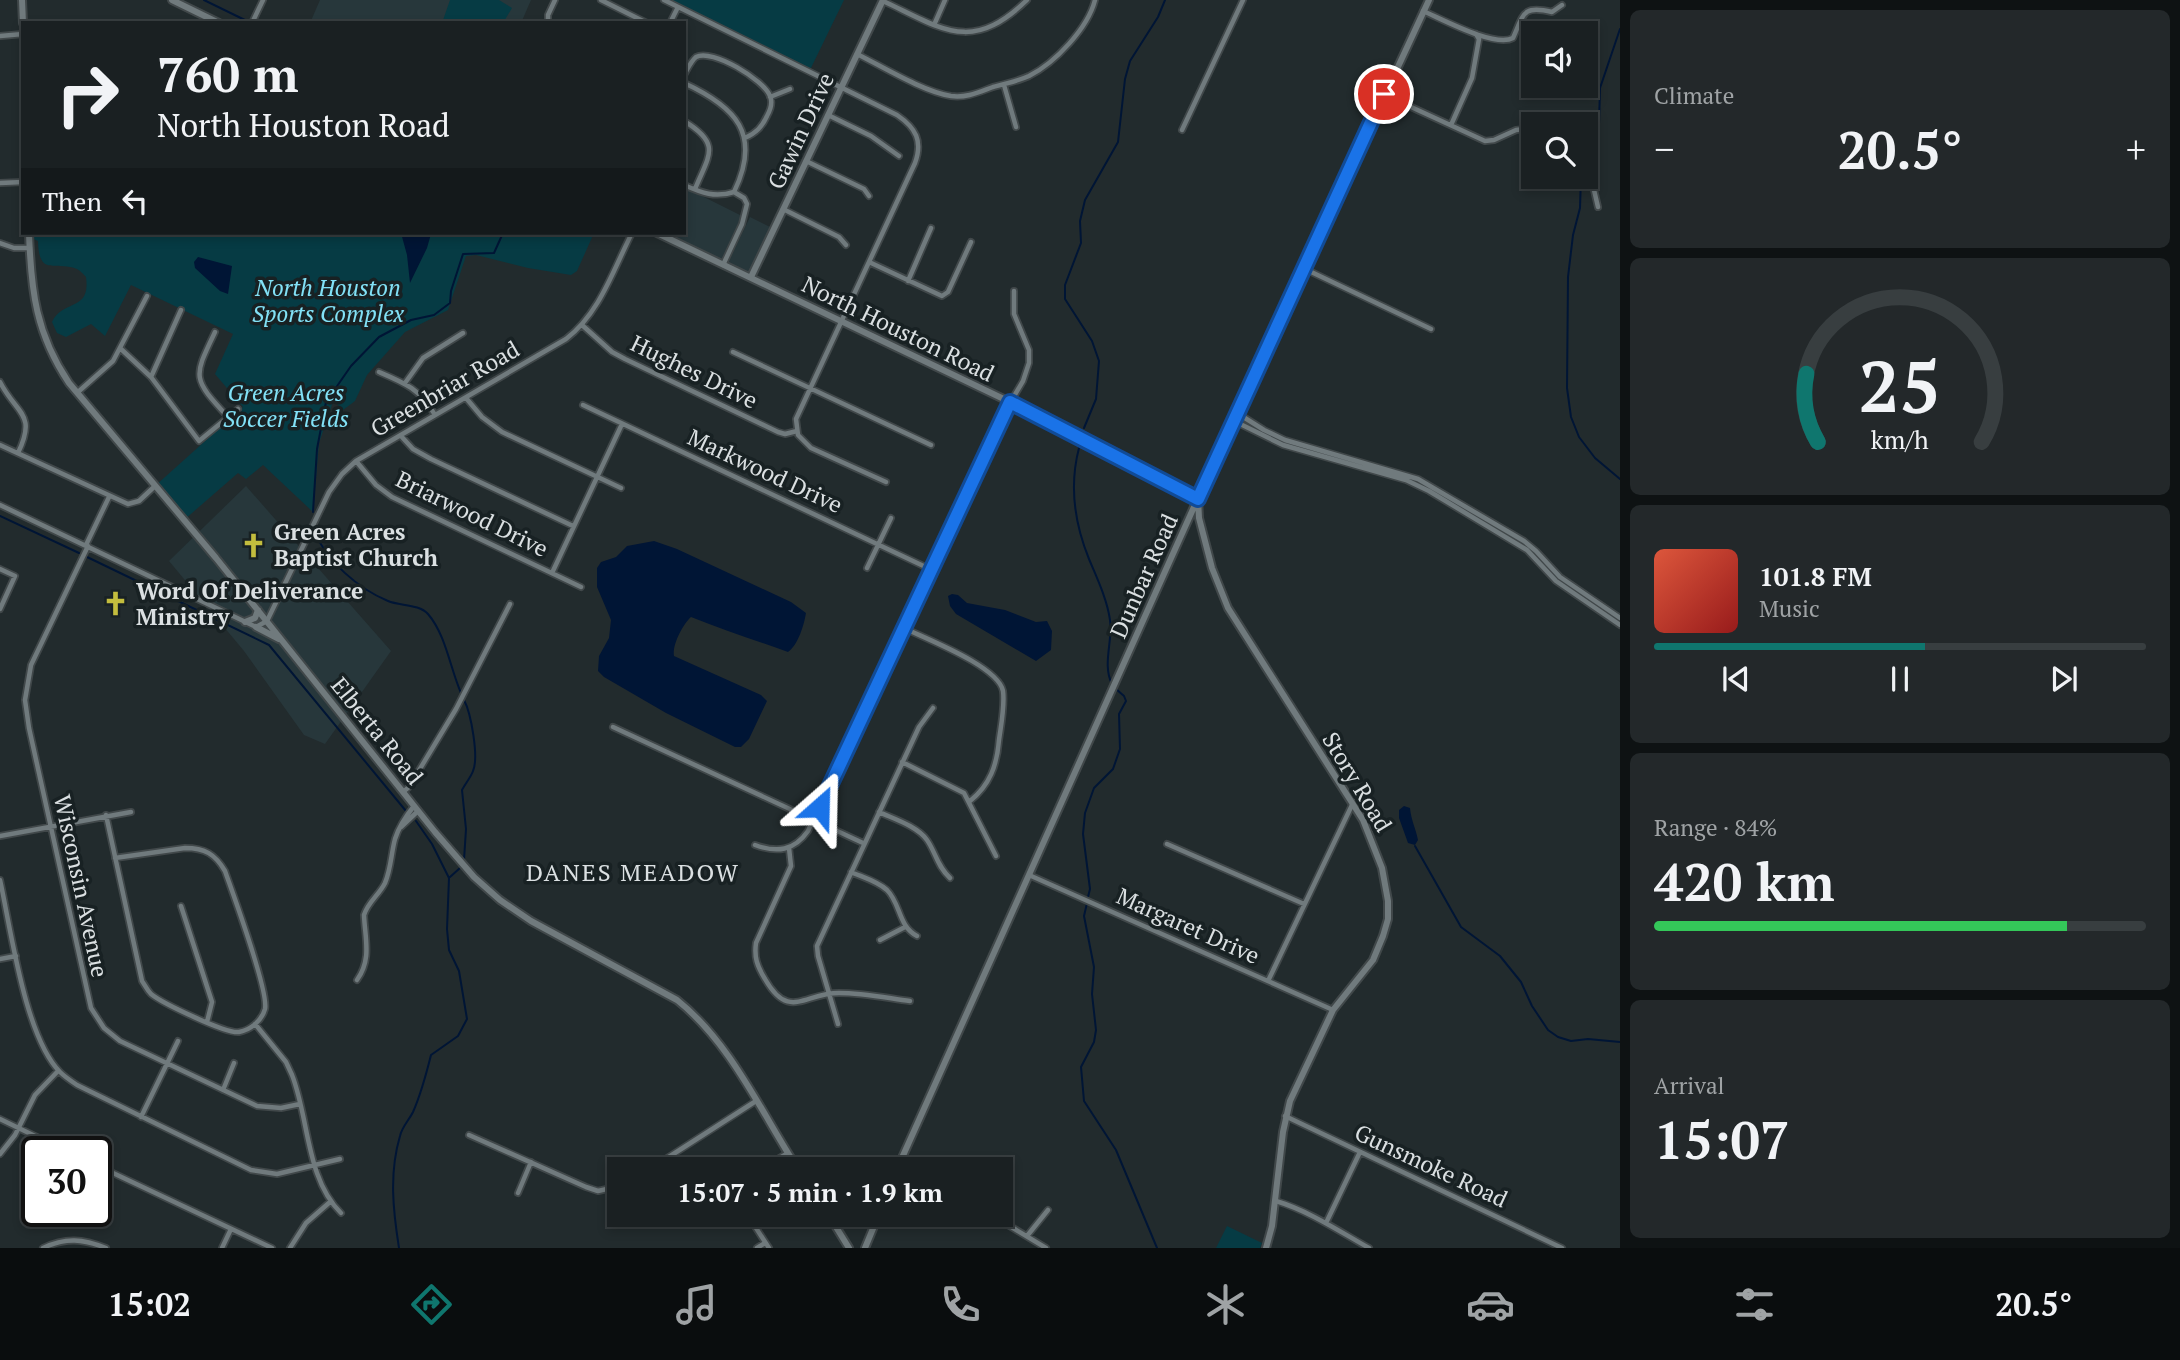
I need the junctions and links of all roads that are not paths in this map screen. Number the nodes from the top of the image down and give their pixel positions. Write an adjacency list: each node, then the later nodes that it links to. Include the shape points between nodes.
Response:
1 (22, 0): 16 (street)
2 (172, 0): 17 (street)
3 (262, 0): 18 (street)
4 (555, 0): 19 (street)
5 (601, 0): 20 (street)
6 (664, 0): 14 (street)
7 (883, 0): 22 (street); 26 (street, Gawin Drive)
8 (945, 0): 22 (street)
9 (1027, 0): 22 (street, via 984,30 956,33)
10 (1095, 0): 29 (street, via 1090,18 1052,60 1029,76)
11 (1242, 0): 39 (street)
12 (1429, 0): 15 (street, Dunbar Road)
13 (1562, 5): 24 (street, via 1552,12 1541,8 1526,12 1510,41)
14 (678, 7): 21 (street); 30 (street)
15 (1423, 11): 24 (street); 32 (street, Dunbar Road)
16 (23, 21)
17 (215, 21)
18 (253, 21)
19 (548, 21)
20 (643, 21)
21 (671, 21)
22 (934, 25)
23 (21, 34): 25 (street)
24 (1476, 34): 36 (street, via 1472,78)
25 (0, 36)
26 (857, 54): 29 (street, via 948,95 975,94); 30 (street, Gawin Drive)
27 (686, 72): 33 (street, via 694,58 714,58 751,76)
28 (686, 84): 40 (street, via 728,108)
29 (1004, 85): 37 (street)
30 (840, 87): 34 (street, Gawin Drive); 60 (street, via 909,124 920,150)
31 (790, 89): 33 (street)
32 (1384, 94): 36 (street); 62 (street, Dunbar Road)
33 (770, 97): 40 (street, via 771,108 762,126)
34 (828, 115): 41 (street); 42 (street, Gawin Drive)
35 (686, 122): 46 (street, via 701,131 710,150)
36 (1451, 125): 38 (street, via 1489,141)
37 (1016, 127)
38 (1521, 129)
39 (1182, 130)
40 (745, 138): 48 (street, via 745,163)
41 (899, 156)
42 (806, 161): 49 (street, via 864,189); 51 (street, Gawin Drive)
43 (21, 182): 44 (street)
44 (0, 183)
45 (686, 186): 46 (street)
46 (695, 189): 48 (street, via 711,196)
47 (1594, 189): 50 (street)
48 (734, 192): 61 (street, via 744,198 747,212)
49 (869, 196)
50 (1598, 207)
51 (783, 209): 58 (street); 63 (street, Gawin Drive)
52 (931, 229): 64 (street)
53 (29, 235): 59 (street, Elberta Road)
54 (631, 235): 69 (street, Greenbriar Road, via 598,303)
55 (661, 235): 61 (street, North Houston Road)
56 (971, 242): 64 (street, via 942,296)
57 (0, 243): 59 (street)
58 (846, 245)
59 (30, 248): 80 (street, Elberta Road, via 38,321 55,362)
60 (869, 262): 64 (street); 68 (street)
61 (723, 265): 63 (street, North Houston Road)
62 (1304, 269): 70 (street); 85 (street, Dunbar Road)
63 (751, 277): 68 (street, North Houston Road)
64 (908, 281)
65 (1014, 291): 82 (street, via 1014,314 1030,363)
66 (147, 296): 73 (street)
67 (181, 310): 76 (street)
68 (840, 321): 79 (street); 82 (street, North Houston Road)
69 (582, 325): 81 (street, Greenbriar Road); 90 (street, Hughes Drive, via 625,359 777,431)
70 (1431, 329)
71 (215, 331): 87 (street, via 197,377)
72 (463, 333): 78 (street, via 423,358)
73 (121, 349): 76 (street); 80 (street)
74 (733, 352): 79 (street)
75 (379, 372): 78 (street)
76 (151, 377): 87 (street, via 199,441)
77 (0, 383): 94 (street, via 27,427)
78 (405, 383): 86 (street, via 422,395)
79 (810, 388): 90 (street, via 798,412); 92 (street)
80 (78, 392): 98 (street, Elberta Road)
81 (466, 398): 86 (street, Greenbriar Road); 96 (street, via 502,432)
82 (1010, 402): 101 (street, North Houston Road); 110 (street)
83 (583, 405): 89 (street, Markwood Drive)
84 (238, 409): 87 (street)
85 (1237, 413): 88 (street, Dunbar Road); 103 (street, via 1285,440 1408,475)
86 (435, 415): 91 (street, Greenbriar Road)
87 (228, 417)
88 (1234, 421): 101 (street, Dunbar Road); 103 (street, via 1283,445 1406,480)
89 (622, 424): 96 (street); 106 (street, Markwood Drive)
90 (797, 430): 97 (street, via 811,447)
91 (401, 436): 95 (street, Greenbriar Road); 105 (street, via 430,459)
92 (931, 444)
93 (0, 445): 94 (street)
94 (18, 453): 100 (street)
95 (356, 461): 111 (street, Briarwood Drive, via 392,497); 117 (street, Greenbriar Road, via 329,492)
96 (596, 476): 99 (street); 105 (street)
97 (886, 482)
98 (155, 486): 100 (street, via 139,501 128,504); 115 (street, Elberta Road)
99 (621, 488)
100 (109, 497): 107 (street, Wisconsin Avenue)
101 (1198, 499): 128 (street, Story Road, via 1212,568 1228,608); 143 (street, Dunbar Road)
102 (0, 506): 107 (street)
103 (1458, 506): 116 (street, via 1530,546 1560,577); 119 (street, via 1527,550 1556,581)
104 (891, 518): 106 (street)
105 (573, 526): 111 (street)
106 (878, 544): 108 (street); 110 (street, Markwood Drive)
107 (87, 545): 118 (street); 134 (street, Wisconsin Avenue, via 32,665 26,688 27,719)
108 (867, 568)
109 (0, 569): 114 (street, via 15,576)
110 (932, 570): 121 (street)
111 (552, 573): 112 (street, Briarwood Drive)
112 (582, 587)
113 (510, 604): 126 (street, via 456,709)
114 (0, 609)
115 (258, 610): 117 (street, Elberta Road); 118 (street, via 255,618)
116 (1620, 618)
117 (267, 621): 120 (street); 122 (street, Elberta Road)
118 (245, 622): 120 (street)
119 (1620, 625)
120 (256, 627): 122 (street)
121 (904, 628): 127 (street, via 979,666 1003,691 996,765 984,788); 133 (street)
122 (280, 639): 126 (street, Elberta Road)
123 (933, 708): 125 (street)
124 (613, 727): 133 (street)
125 (902, 762): 127 (street, via 959,789); 131 (street)
126 (403, 792): 129 (street, Elberta Road)
127 (970, 801): 140 (street)
128 (1352, 805): 146 (street); 157 (street, Story Road, via 1379,859 1388,919 1373,960)
129 (416, 809): 153 (street, via 402,822 387,879 366,908 367,959); 166 (street, Elberta Road, via 474,877 516,912 687,1008 722,1048)
130 (131, 812): 132 (street)
131 (879, 812): 136 (street); 144 (street, via 922,835 939,868)
132 (106, 816): 134 (street); 141 (street)
133 (814, 820): 136 (street); 139 (street, via 805,836)
134 (50, 826): 135 (street); 163 (street, Wisconsin Avenue, via 91,1008 110,1035)
135 (0, 836)
136 (863, 843): 142 (street)
137 (1167, 844): 146 (street)
138 (755, 845): 139 (street)
139 (789, 848): 155 (street, via 791,866 756,943 757,966 782,1001 799,1003)
140 (996, 856)
141 (115, 858): 158 (street, via 145,986 157,998); 159 (street, via 186,848 215,856 225,870 263,985 265,1010)
142 (851, 872): 148 (street, via 889,892); 155 (street, via 817,946)
143 (1029, 875): 154 (street, Margaret Drive); 180 (street, Dunbar Road)
144 (950, 878)
145 (0, 880): 151 (street)
146 (1304, 904): 154 (street)
147 (181, 906): 158 (street, via 212,1002)
148 (905, 927): 149 (street); 150 (street)
149 (917, 936)
150 (880, 940)
151 (17, 956): 152 (street); 164 (street, via 34,1026)
152 (0, 959)
153 (357, 980)
154 (1268, 981): 157 (street, Margaret Drive)
155 (830, 994): 156 (street); 160 (street)
156 (910, 1001)
157 (1333, 1010): 168 (street, Story Road, via 1294,1089)
158 (207, 1022): 159 (street, via 238,1032)
159 (255, 1024): 167 (street, via 286,1062)
160 (838, 1024)
161 (178, 1041): 163 (street)
162 (234, 1063): 165 (street)
163 (167, 1064): 165 (street, Wisconsin Avenue); 169 (street)
164 (58, 1071): 169 (street); 171 (street, via 35,1095)
165 (223, 1090): 167 (street, Wisconsin Avenue, via 257,1106)
166 (756, 1101): 175 (street, Elberta Road); 177 (street)
167 (300, 1104): 182 (street)
168 (1286, 1116): 174 (street, Gunsmoke Road); 187 (street, Story Road)
169 (141, 1117): 182 (street, via 265,1174)
170 (0, 1119): 171 (street)
171 (17, 1128): 173 (street); 176 (street)
172 (469, 1135): 183 (street)
173 (34, 1136)
174 (1360, 1152): 191 (street); 210 (street, Gunsmoke Road)
175 (788, 1153): 178 (street); 179 (street, Elberta Road)
176 (0, 1154)
177 (669, 1157)
178 (781, 1157)
179 (791, 1157)
180 (905, 1157)
181 (340, 1159): 182 (street)
182 (315, 1163): 188 (street)
183 (531, 1163): 185 (street, via 598,1191); 186 (street)
184 (112, 1173): 196 (street)
185 (607, 1189)
186 (518, 1193)
187 (1276, 1201): 191 (street); 208 (street, Story Road)
188 (330, 1202): 190 (street); 203 (street, via 306,1223)
189 (1048, 1210): 197 (street)
190 (341, 1213)
191 (1326, 1223): 209 (street)
192 (755, 1227): 198 (street)
193 (836, 1227): 205 (street)
194 (874, 1227): 206 (street)
195 (1012, 1227): 197 (street)
196 (231, 1229): 201 (street); 202 (street)
197 (1027, 1236): 207 (street)
198 (767, 1245): 204 (street)
199 (43, 1248): 200 (street, via 79,1239)
200 (106, 1248)
201 (222, 1248)
202 (272, 1248)
203 (290, 1248)
204 (757, 1248)
205 (849, 1248)
206 (866, 1248)
207 (1046, 1248)
208 (1266, 1248)
209 (1369, 1248)
210 (1562, 1248)

